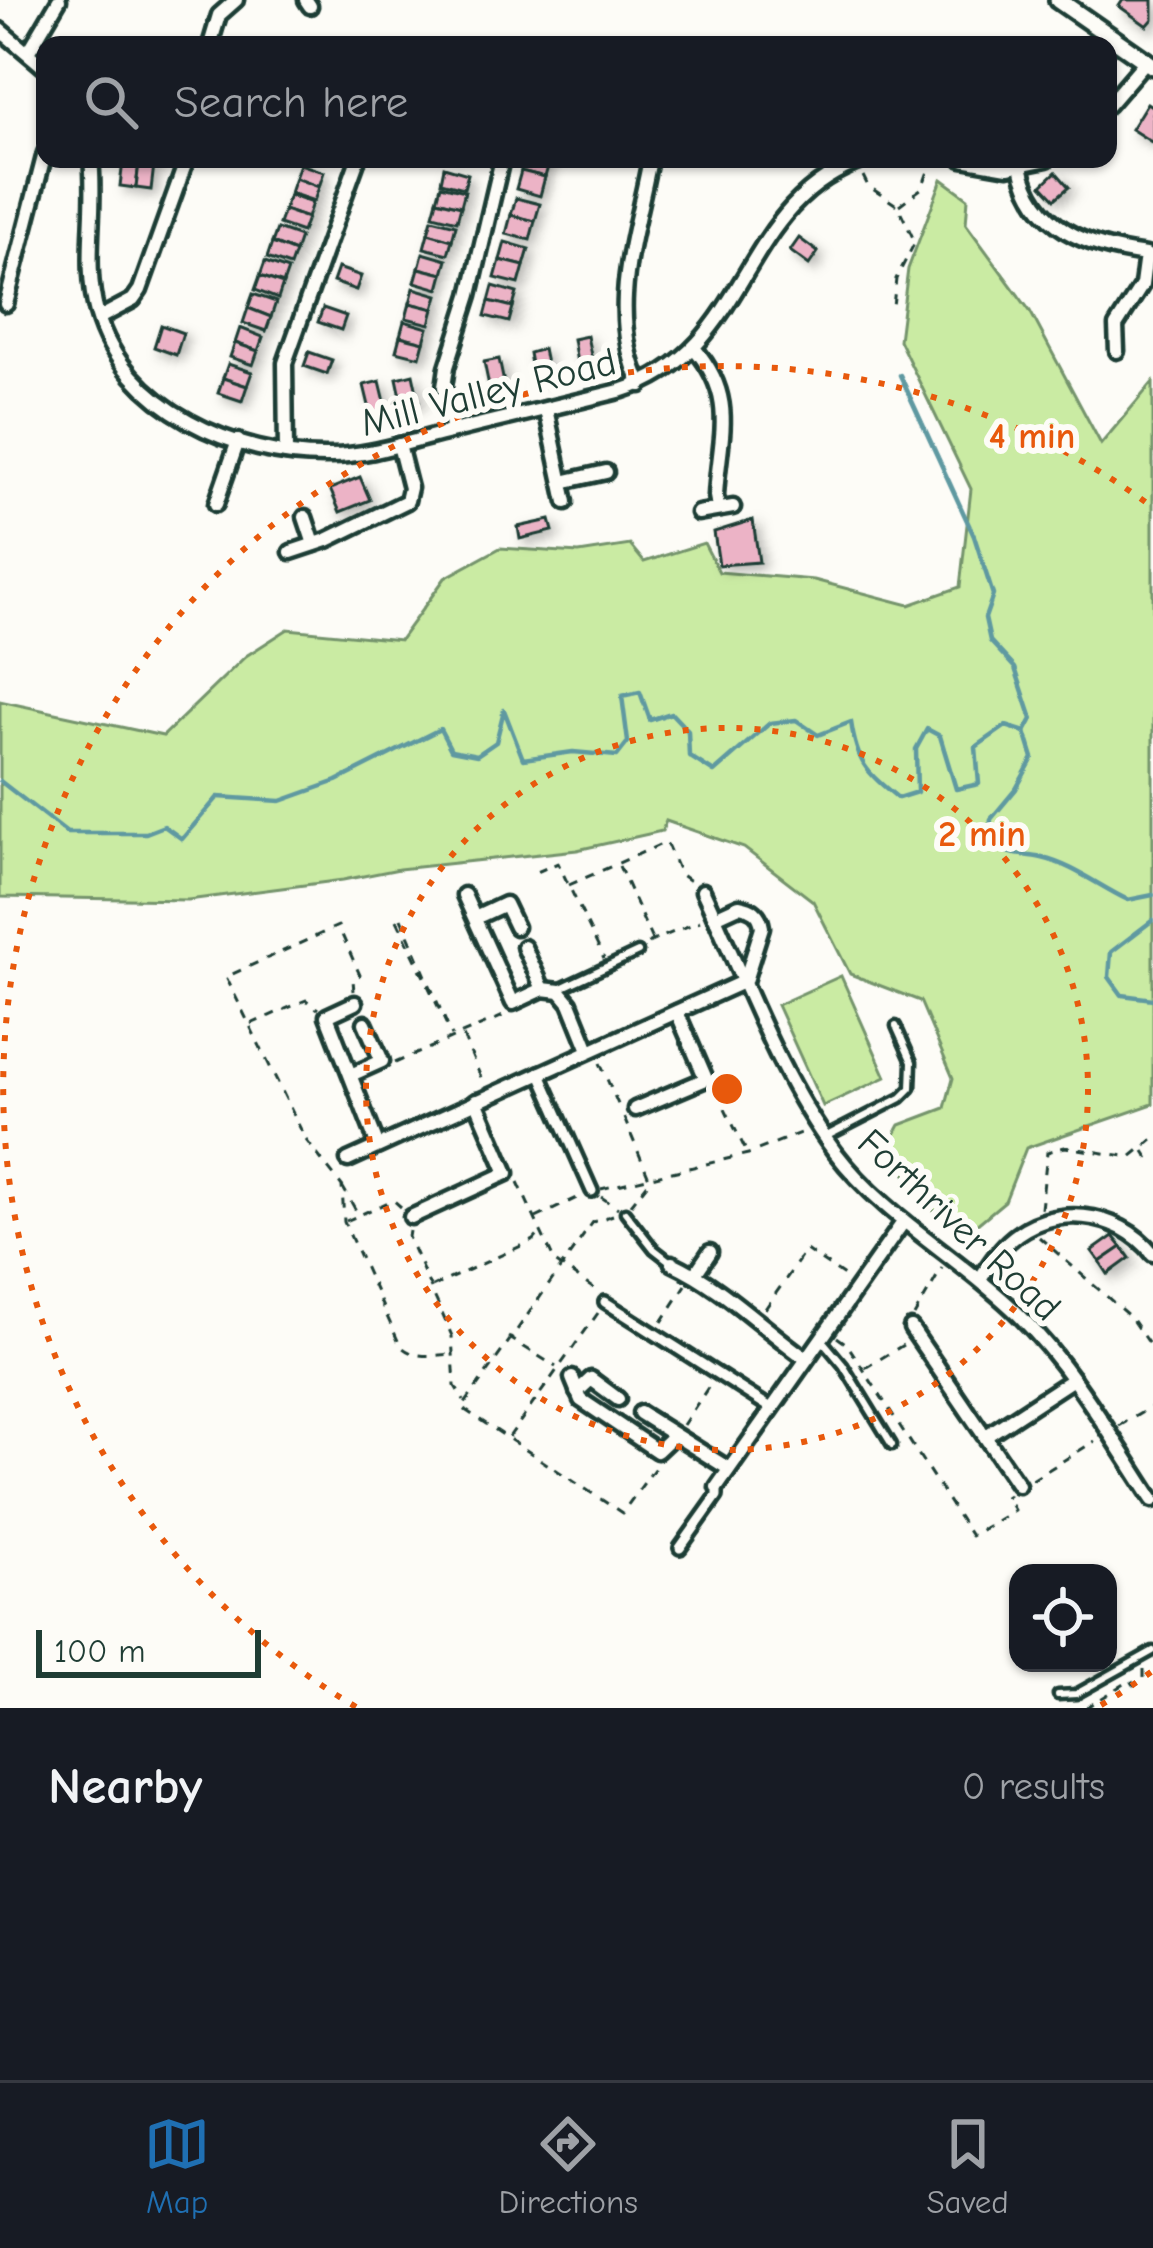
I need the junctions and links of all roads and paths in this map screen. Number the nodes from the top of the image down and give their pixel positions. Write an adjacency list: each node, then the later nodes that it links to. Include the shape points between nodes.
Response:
1 (59, 0): 5 (street)
2 (236, 0): 6 (street, via 219,15)
3 (1058, 0): 7 (street)
4 (0, 30): 10 (street)
5 (38, 36)
6 (213, 36)
7 (1109, 36)
8 (36, 39): 10 (street)
9 (1117, 41): 12 (street)
10 (29, 51): 11 (street)
11 (36, 58)
12 (1149, 64): 13 (street)
13 (1117, 96)
14 (40, 168): 25 (street)
15 (92, 168): 28 (street, Mill Valley Road, via 88,269)
16 (185, 168): 28 (street, via 140,290)
17 (355, 168): 36 (street, via 285,362)
18 (500, 168): 33 (street, via 447,367)
19 (648, 168): 31 (street, via 622,308)
20 (852, 168): 29 (street, Mill Valley Road, via 794,200)
21 (864, 168): 24 (path, via 868,186)
22 (929, 168): 24 (path, via 922,188)
23 (1022, 168): 30 (street, via 1039,212 1072,234 1146,255 1142,286 1116,326)
24 (898, 206): 27 (path, via 915,242)
25 (7, 265): 26 (street)
26 (5, 304)
27 (893, 306)
28 (99, 318): 34 (street, Mill Valley Road, via 136,382 200,428)
29 (695, 349): 31 (street, Mill Valley Road); 41 (street, via 724,404 716,496 726,507)
30 (1117, 351)
31 (641, 385): 32 (street, Mill Valley Road)
32 (546, 409): 33 (street, Mill Valley Road); 38 (street)
33 (452, 431): 35 (street, Mill Valley Road)
34 (238, 441): 36 (street, Mill Valley Road); 40 (street)
35 (399, 445): 36 (street, Mill Valley Road, via 352,455); 43 (street, via 407,501)
36 (286, 453)
37 (606, 472): 38 (street)
38 (562, 482): 39 (street)
39 (566, 502)
40 (216, 504)
41 (698, 513)
42 (305, 517): 43 (street)
43 (314, 544): 44 (street)
44 (291, 551)
45 (618, 863): 47 (path); 48 (path, via 666,842 680,874); 55 (path)
46 (537, 872): 47 (path, via 558,863)
47 (568, 885): 58 (path)
48 (703, 891): 50 (street, Forthriver Road)
49 (464, 895): 51 (street)
50 (715, 916): 59 (street, Forthriver Road); 59 (street, via 739,906 760,919)
51 (475, 918): 54 (street, via 505,904); 62 (street)
52 (399, 919): 69 (path)
53 (698, 921): 55 (path)
54 (516, 928)
55 (652, 942): 57 (path)
56 (524, 947): 60 (street)
57 (638, 952): 58 (lane)
58 (608, 966): 60 (lane)
59 (746, 981): 63 (street); 77 (street, Forthriver Road)
60 (549, 990): 62 (street); 70 (street, via 566,997)
61 (355, 1003): 64 (street); 66 (path, via 353,980 360,975 338,926 226,977)
62 (513, 1003): 68 (path, via 508,1014)
63 (676, 1012): 70 (street); 74 (street)
64 (327, 1016): 66 (path, via 306,1000); 73 (street)
65 (364, 1023): 71 (street)
66 (250, 1024): 86 (path, via 306,1140)
67 (896, 1026): 77 (lane, via 912,1062 911,1088)
68 (462, 1034): 69 (path); 75 (path)
69 (453, 1038): 71 (path, via 396,1063)
70 (589, 1050): 72 (street)
71 (382, 1061): 73 (street)
72 (539, 1072): 75 (street); 87 (street)
73 (353, 1074): 79 (street)
74 (706, 1079): 76 (street); 81 (path)
75 (483, 1098): 79 (street); 84 (street)
76 (635, 1109)
77 (821, 1131): 81 (path); 93 (street, Forthriver Road, via 867,1190)
78 (1153, 1139): 80 (path)
79 (378, 1146): 82 (street)
80 (1142, 1148): 83 (path); 88 (path, via 1131,1157 1065,1147 1047,1152)
81 (748, 1154): 85 (path)
82 (348, 1160)
83 (1153, 1165)
84 (507, 1173): 91 (street); 92 (path)
85 (650, 1180): 87 (path); 89 (path)
86 (342, 1186): 90 (path); 94 (path)
87 (592, 1191): 89 (path); 92 (path); 95 (path)
88 (1040, 1208)
89 (625, 1212): 95 (path); 100 (lane)
90 (358, 1215): 91 (path, via 394,1200); 94 (path)
91 (411, 1217): 106 (path, via 409,1237)
92 (536, 1218): 97 (path)
93 (904, 1221): 104 (street, Forthriver Road); 105 (street)
94 (344, 1222): 114 (path, via 400,1346 420,1356)
95 (592, 1222): 101 (path)
96 (1030, 1227): 99 (street, via 1057,1217 1098,1218); 104 (street); 113 (path, via 1130,1317)
97 (542, 1231): 101 (path); 106 (path)
98 (710, 1252): 103 (street)
99 (1153, 1254)
100 (672, 1262): 103 (street)
101 (559, 1268): 107 (path); 112 (path)
102 (938, 1273): 110 (path)
103 (695, 1274): 108 (street); 109 (path)
104 (980, 1280): 119 (street, Forthriver Road)
105 (856, 1284): 108 (path, via 806,1250); 111 (street)
106 (430, 1288): 114 (path)
107 (605, 1302): 116 (path); 118 (street)
108 (757, 1321): 115 (street)
109 (662, 1323)
110 (913, 1332): 117 (path); 127 (street)
111 (822, 1333): 115 (street); 117 (path, via 847,1344); 129 (lane)
112 (508, 1336): 116 (path); 121 (path)
113 (1153, 1350)
114 (453, 1354): 121 (path, via 454,1386)
115 (805, 1358): 123 (street)
116 (559, 1369): 128 (path)
117 (863, 1369): 125 (path, via 971,1536 1013,1510 1006,1497)
118 (717, 1374): 123 (street); 126 (path)
119 (1073, 1379): 125 (street, Forthriver Road); 127 (street)
120 (618, 1399): 130 (street, via 591,1379 574,1385 580,1400)
121 (465, 1402): 128 (path, via 462,1408)
122 (1153, 1406): 125 (path)
123 (771, 1408): 131 (street)
124 (640, 1413): 126 (street)
125 (1109, 1432): 134 (street, Forthriver Road)
126 (674, 1435): 130 (street); 131 (street)
127 (986, 1436): 132 (street)
128 (508, 1438): 130 (path, via 622,1513 657,1467)
129 (892, 1445)
130 (657, 1451)
131 (729, 1468): 133 (street)
132 (1018, 1485)
133 (717, 1487): 135 (street)
134 (1153, 1500)
135 (680, 1548)
136 (1153, 1651): 138 (lane, via 1076,1694)
137 (1144, 1680): 139 (path)
138 (1058, 1695)
139 (1086, 1708)

